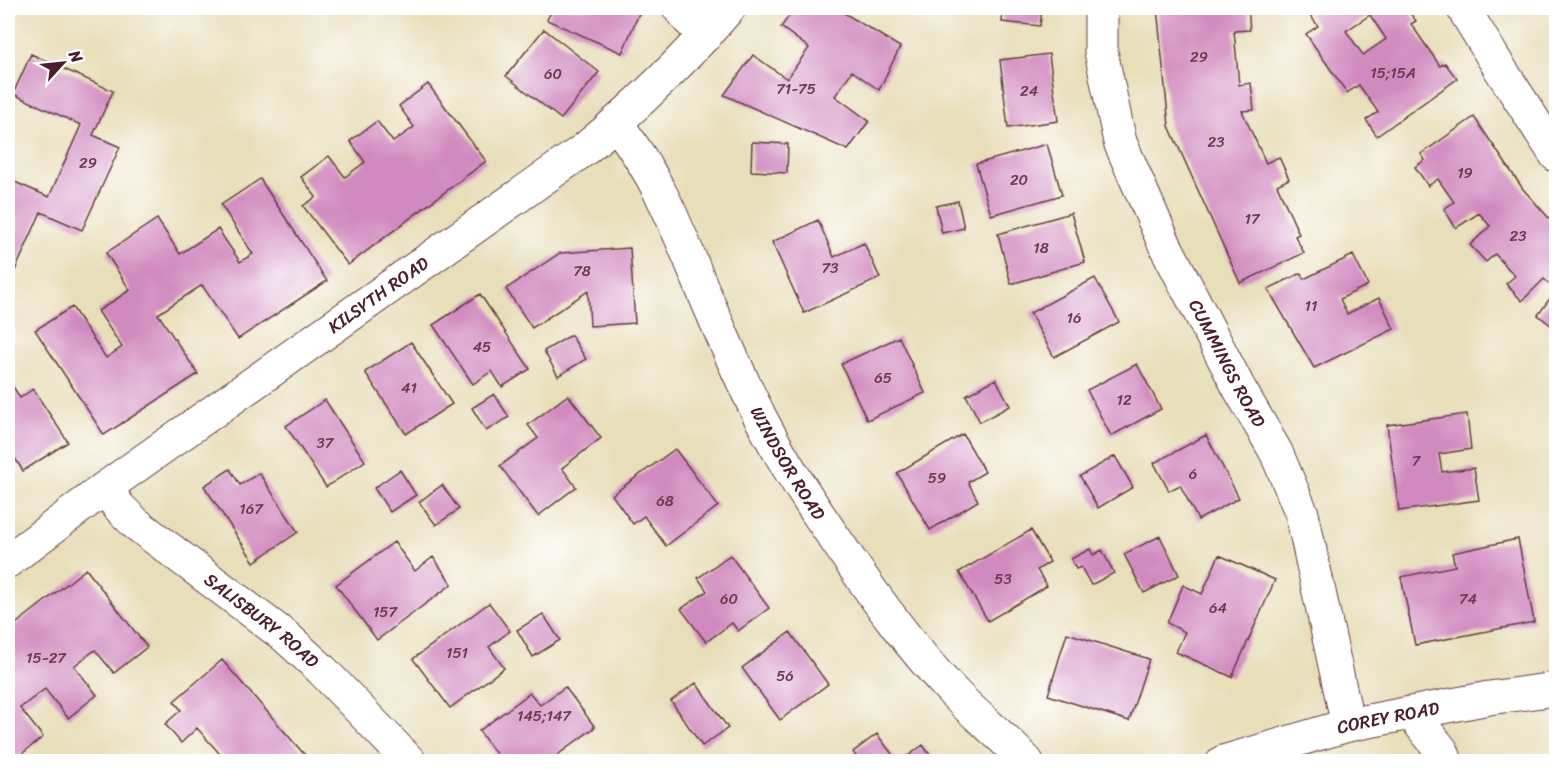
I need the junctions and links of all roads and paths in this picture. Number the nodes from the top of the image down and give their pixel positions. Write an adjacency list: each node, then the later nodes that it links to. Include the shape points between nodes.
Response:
1 (679, 8): 5 (street)
2 (729, 8): 5 (street, KILSYTH ROAD)
3 (1101, 8): 12 (street, CUMMINGS ROAD, via 1101,52 1120,142 1165,245 1276,452 1302,514)
4 (1463, 8): 7 (street)
5 (706, 35): 6 (street, KILSYTH ROAD)
6 (616, 123): 8 (street, KILSYTH ROAD, via 585,149); 14 (street, WINDSOR ROAD, via 662,192 762,422 825,524 910,642 955,693)
7 (1557, 156)
8 (105, 488): 9 (street, KILSYTH ROAD); 13 (street, SALISBURY ROAD, via 135,523 286,637)
9 (8, 561)
10 (1557, 689): 11 (street, COREY ROAD)
11 (1412, 714): 12 (street, COREY ROAD); 16 (street, via 1442,751)
12 (1348, 725): 15 (street, COREY ROAD)
13 (405, 760)
14 (1027, 762)
15 (1223, 762)
16 (1446, 762)

